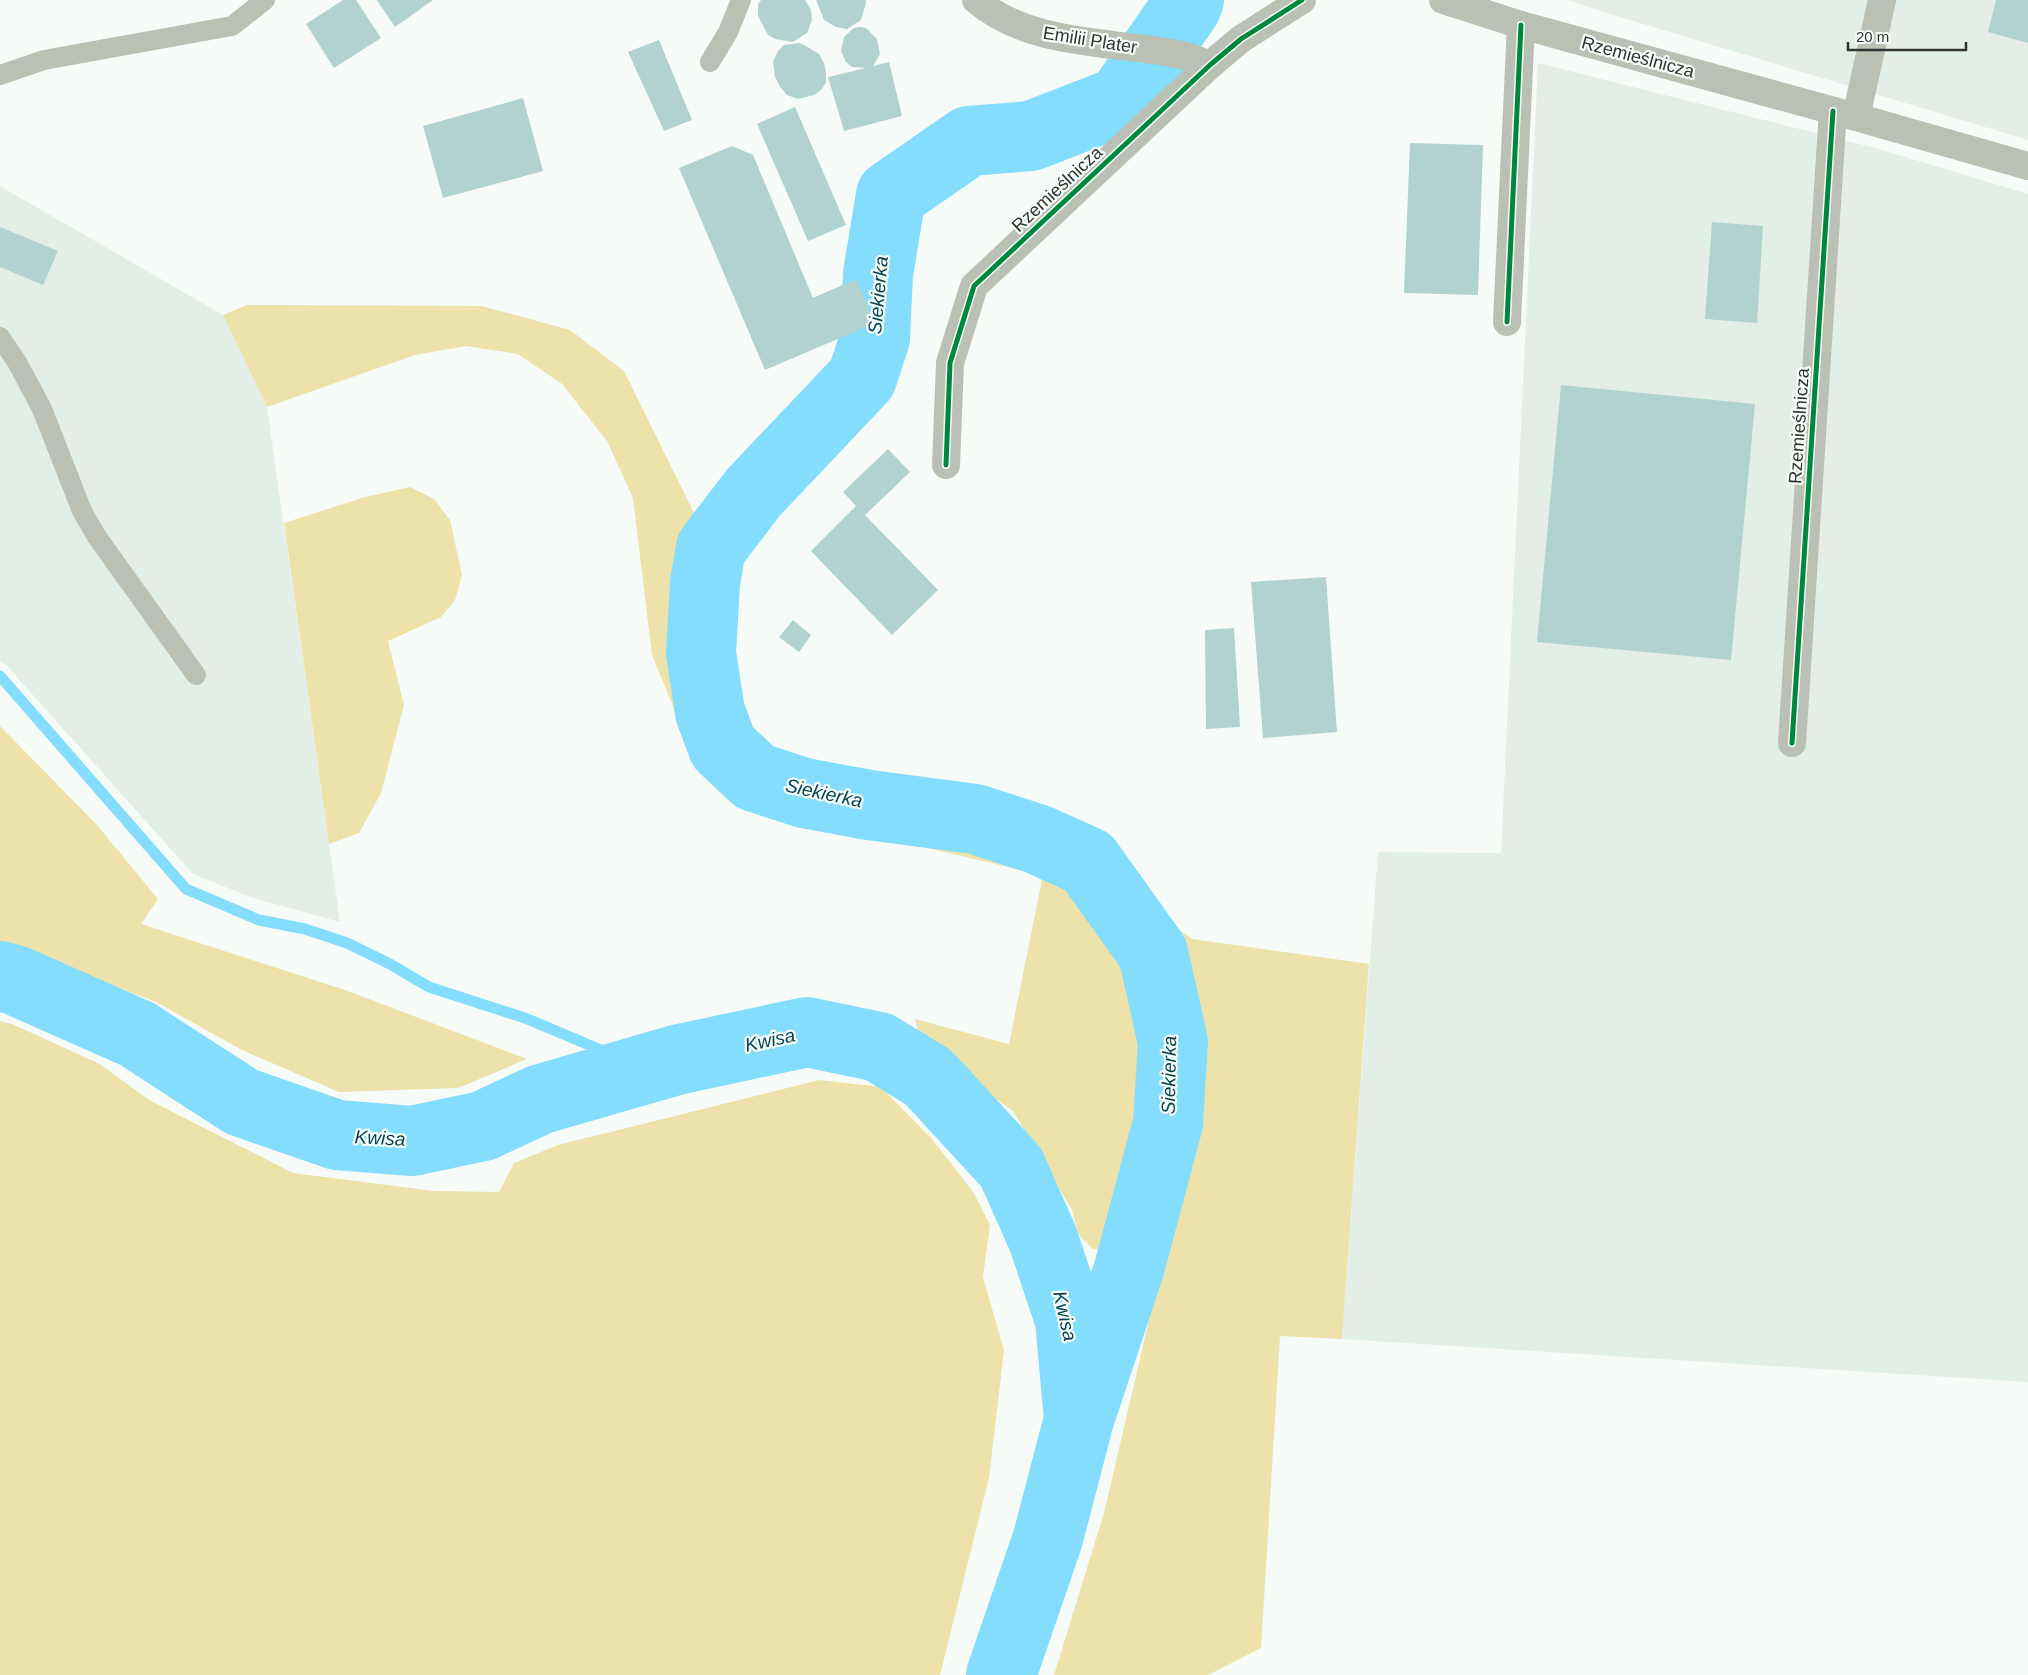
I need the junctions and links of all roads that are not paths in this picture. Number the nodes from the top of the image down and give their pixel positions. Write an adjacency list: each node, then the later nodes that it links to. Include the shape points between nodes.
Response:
1 (264, 0): 10 (lane, via 232,26 44,60)
2 (741, 0): 8 (lane, via 728,32)
3 (976, 0): 9 (street, Emilii Plater, via 1004,20 1032,31 1180,54)
4 (1302, 0): 9 (street, Rzemieślnicza, via 1240,39)
5 (1443, 0): 7 (street, Rzemieślnicza)
6 (1882, 0): 11 (street, Rzemieślnicza)
7 (1521, 25): 11 (street, Rzemieślnicza); 13 (street)
8 (710, 62)
9 (1210, 65): 15 (street, Rzemieślnicza, via 974,286 950,363)
10 (0, 75)
11 (1845, 114): 12 (street, Rzemieślnicza); 17 (street, Rzemieślnicza)
12 (2028, 166)
13 (1507, 322)
14 (0, 337): 16 (lane, via 42,409 82,511 97,537)
15 (946, 465)
16 (196, 675)
17 (1792, 743)

